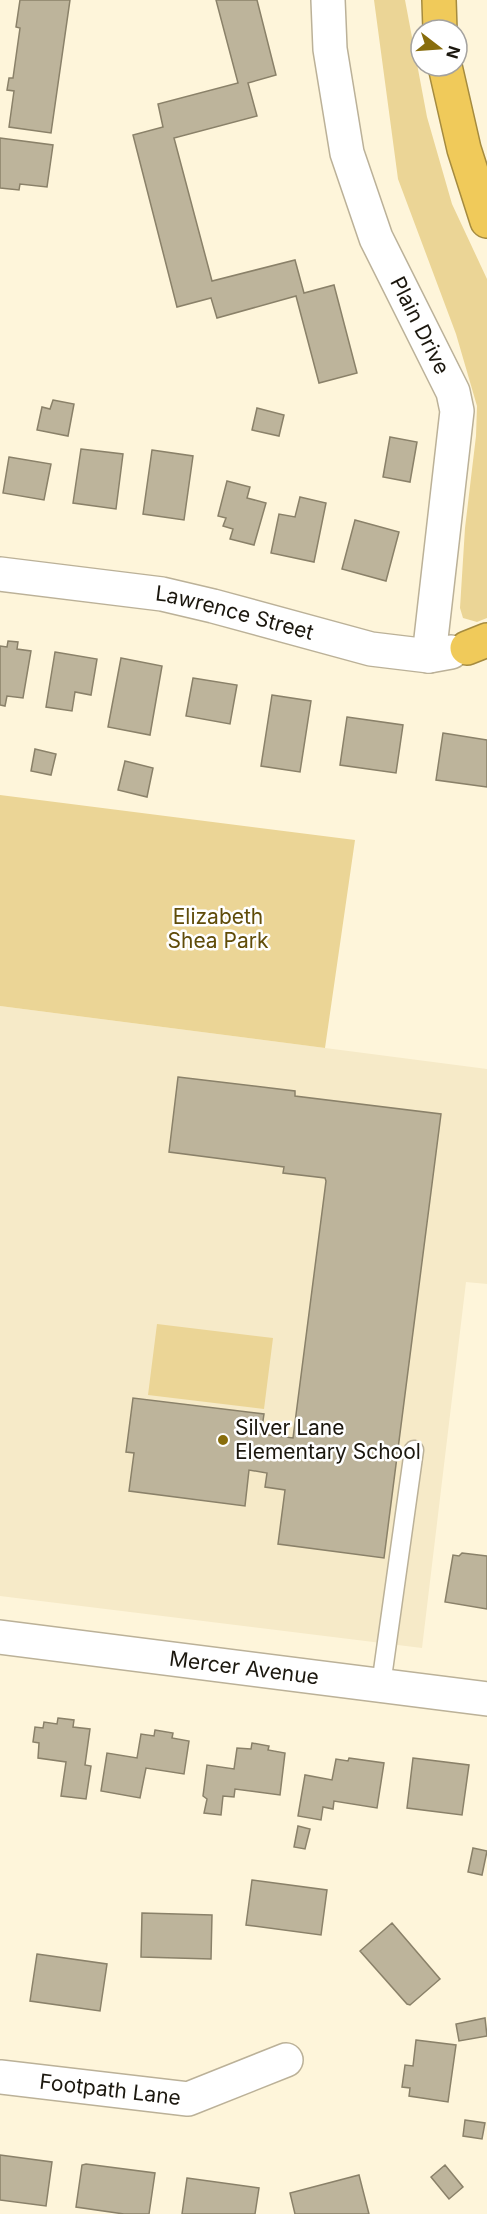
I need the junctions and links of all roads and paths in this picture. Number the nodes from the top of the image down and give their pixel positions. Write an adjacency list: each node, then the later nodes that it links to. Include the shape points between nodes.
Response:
1 (328, 0): 8 (street, Plain Drive, via 330,49 347,153 376,238 453,392 457,411)
2 (439, 0): 3 (highway)
3 (440, 18)
4 (448, 78): 5 (highway, via 464,149)
5 (487, 221)
6 (0, 574): 8 (street, Lawrence Street, via 162,594 371,649)
7 (477, 644): 8 (street, Lawrence Street)
8 (429, 657)
9 (414, 1450): 11 (lane)
10 (0, 1637): 11 (street, Mercer Avenue)
11 (381, 1685): 12 (street, Mercer Avenue)
12 (487, 1699)
13 (285, 2060): 14 (street, Footpath Lane, via 188,2098)
14 (0, 2077)

